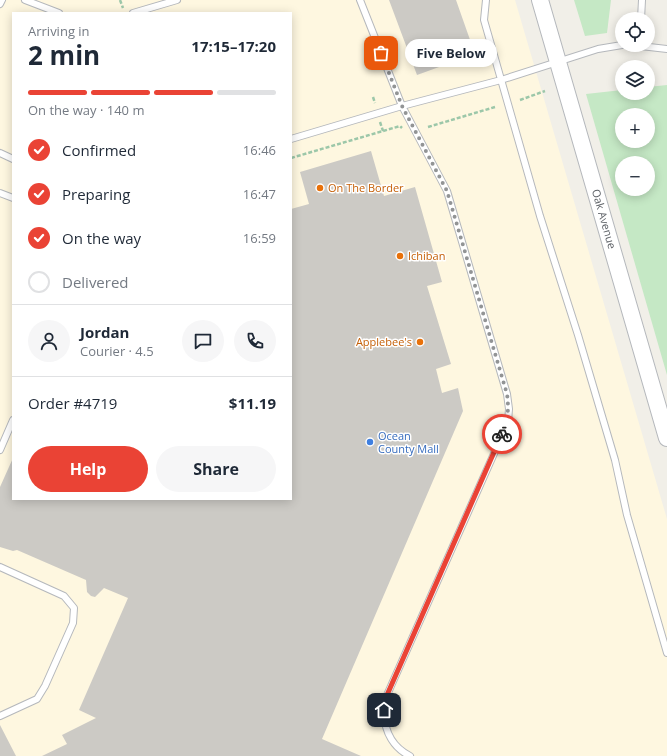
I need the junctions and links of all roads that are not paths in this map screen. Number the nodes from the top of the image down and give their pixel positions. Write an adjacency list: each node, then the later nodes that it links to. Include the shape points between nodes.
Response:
1 (2, 0): 8 (lane)
2 (25, 0): 9 (lane)
3 (177, 0): 10 (lane)
4 (360, 0): 17 (lane)
5 (486, 0): 16 (lane, via 484,20)
6 (540, 0): 15 (street, Oak Avenue)
7 (642, 0): 11 (lane)
8 (0, 4)
9 (56, 12)
10 (136, 12)
11 (641, 12)
12 (615, 45): 15 (lane)
13 (655, 47): 14 (lane)
14 (667, 49)
15 (559, 63): 16 (lane); 24 (street, Oak Avenue)
16 (501, 80): 17 (lane); 27 (lane, via 610,444 627,515)
17 (402, 106): 18 (lane); 29 (lane, via 447,191 507,394 509,409 508,422 387,695 384,713 388,734 396,746)
18 (292, 139)
19 (0, 153): 20 (lane)
20 (12, 159)
21 (0, 193): 22 (lane)
22 (12, 198)
23 (12, 422): 25 (lane)
24 (667, 438)
25 (0, 450)
26 (0, 568): 28 (lane, via 64,596 74,608 73,622 37,699)
27 (667, 652)
28 (0, 716)
29 (410, 756)

